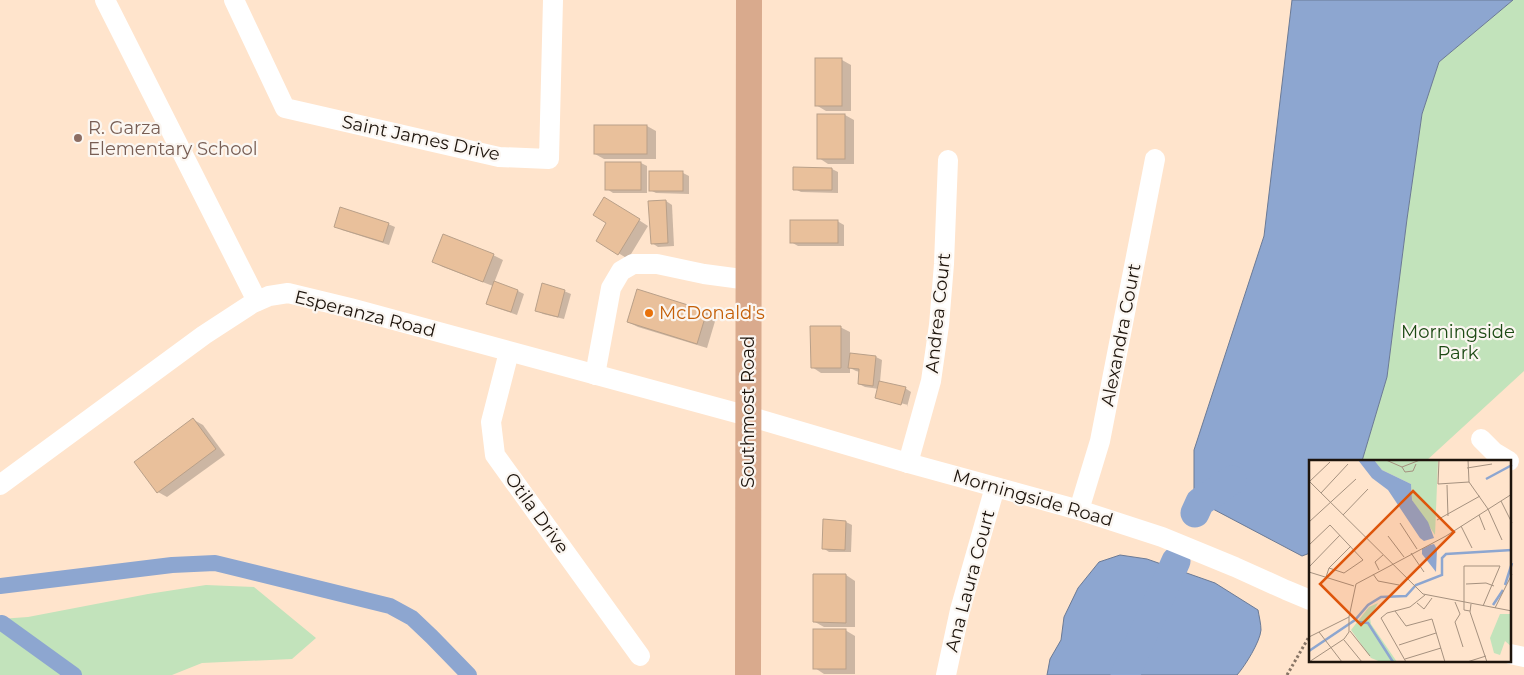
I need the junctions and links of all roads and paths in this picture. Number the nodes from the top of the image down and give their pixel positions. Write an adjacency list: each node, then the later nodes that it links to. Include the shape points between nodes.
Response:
1 (105, 0): 8 (street)
2 (234, 0): 3 (street, Saint James Drive, via 285,108 499,157 549,159)
3 (553, 0)
4 (749, 0): 7 (main road, Southmost Road)
5 (1155, 159): 19 (street, Alexandra Court, via 1100,441)
6 (948, 160): 15 (street, Andrea Court, via 939,325 931,381)
7 (749, 280): 10 (street, via 657,264 634,264 621,271 611,288); 11 (main road, Southmost Road)
8 (256, 301): 9 (street, Esperanza Road, via 288,293); 17 (street, Esperanza Road, via 204,335)
9 (509, 352): 10 (street, Esperanza Road); 22 (street, Otila Drive, via 491,422 495,455)
10 (595, 375): 11 (street, Esperanza Road)
11 (748, 416): 15 (street, Morningside Road); 23 (main road, Southmost Road)
12 (1481, 439): 13 (street)
13 (1508, 460)
14 (1512, 462): 16 (street)
15 (908, 463): 18 (street, Morningside Road)
16 (1524, 467)
17 (0, 484)
18 (995, 486): 19 (street, Morningside Road); 24 (street, Ana Laura Court, via 960,610)
19 (1080, 510): 20 (street, Morningside Road, via 1162,537)
20 (1309, 600)
21 (1309, 637): 25 (path)
22 (640, 656)
23 (748, 675)
24 (946, 675)
25 (1288, 675)

